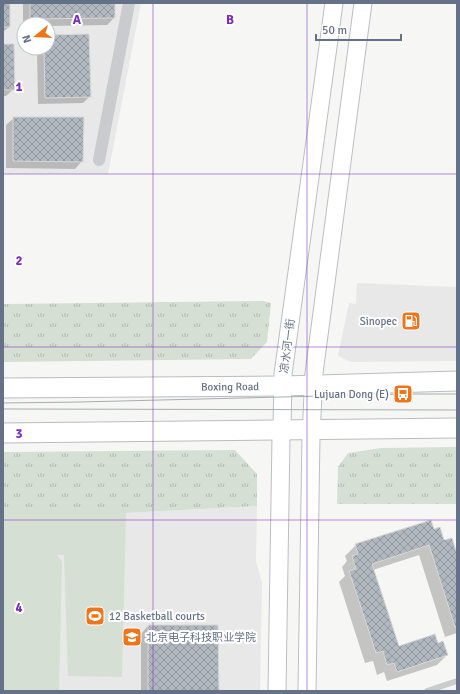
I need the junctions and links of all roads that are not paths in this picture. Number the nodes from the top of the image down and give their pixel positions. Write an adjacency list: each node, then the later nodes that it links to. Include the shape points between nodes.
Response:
1 (129, 3): 4 (street)
2 (334, 3): 7 (main road, 凉水河一街)
3 (363, 3): 6 (main road)
4 (99, 160)
5 (457, 381): 6 (main road, Boxing Road)
6 (313, 384): 7 (main road, Boxing Road); 11 (main road)
7 (283, 386): 8 (main road, Boxing Road); 10 (main road, 凉水河一街)
8 (3, 388)
9 (457, 428): 11 (main road)
10 (282, 429): 11 (main road); 12 (main road); 14 (main road, 凉水河一街)
11 (311, 430): 15 (main road)
12 (3, 433)
13 (457, 681): 16 (lane)
14 (277, 691)
15 (307, 691)
16 (427, 691)

